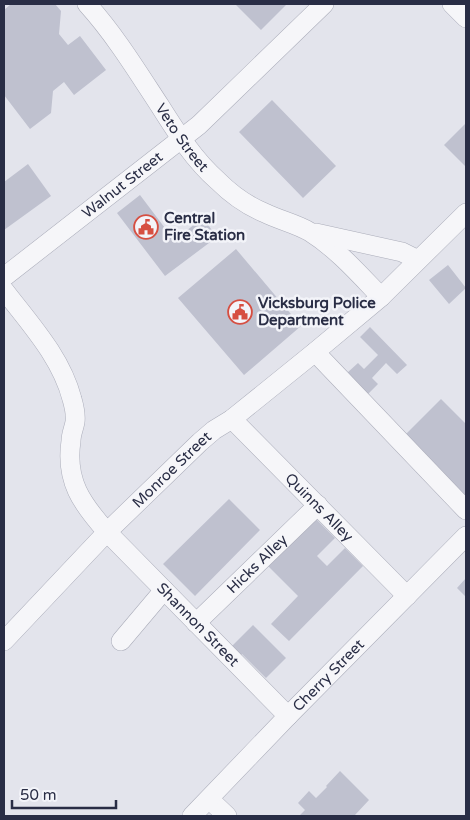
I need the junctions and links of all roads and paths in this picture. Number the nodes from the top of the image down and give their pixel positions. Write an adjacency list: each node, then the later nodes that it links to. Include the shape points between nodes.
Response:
1 (87, 4): 5 (street, Veto Street, via 118,42)
2 (324, 4): 5 (street, Walnut Street)
3 (452, 4): 4 (street)
4 (466, 18)
5 (182, 139): 7 (street, Veto Street, via 203,167 236,197 263,213); 9 (street, Walnut Street)
6 (466, 213): 8 (street, Monroe Street)
7 (310, 232): 8 (street, Veto Street, via 402,252); 11 (street, Veto Street, via 339,254)
8 (418, 260): 11 (street, Monroe Street)
9 (4, 277)
10 (4, 290): 16 (street, Shannon Street, via 47,346 68,386 75,421 70,441 71,476 90,513)
11 (380, 296): 12 (street, Monroe Street)
12 (315, 352): 13 (street, Monroe Street); 15 (street)
13 (232, 419): 14 (street, Quinns Alley); 16 (street, Monroe Street, via 200,442)
14 (318, 505): 19 (street, Quinns Alley); 20 (street, Hicks Alley)
15 (466, 510)
16 (107, 532): 18 (street, Shannon Street); 21 (street, Monroe Street)
17 (466, 536): 19 (street, Cherry Street)
18 (164, 590): 20 (street, Shannon Street); 22 (street)
19 (407, 596): 23 (street, Cherry Street)
20 (196, 622): 23 (street, Shannon Street)
21 (4, 641)
22 (121, 641)
23 (288, 716): 24 (street, Cherry Street)
24 (209, 799): 25 (street, Cherry Street); 26 (street)
25 (192, 816)
26 (226, 816)

